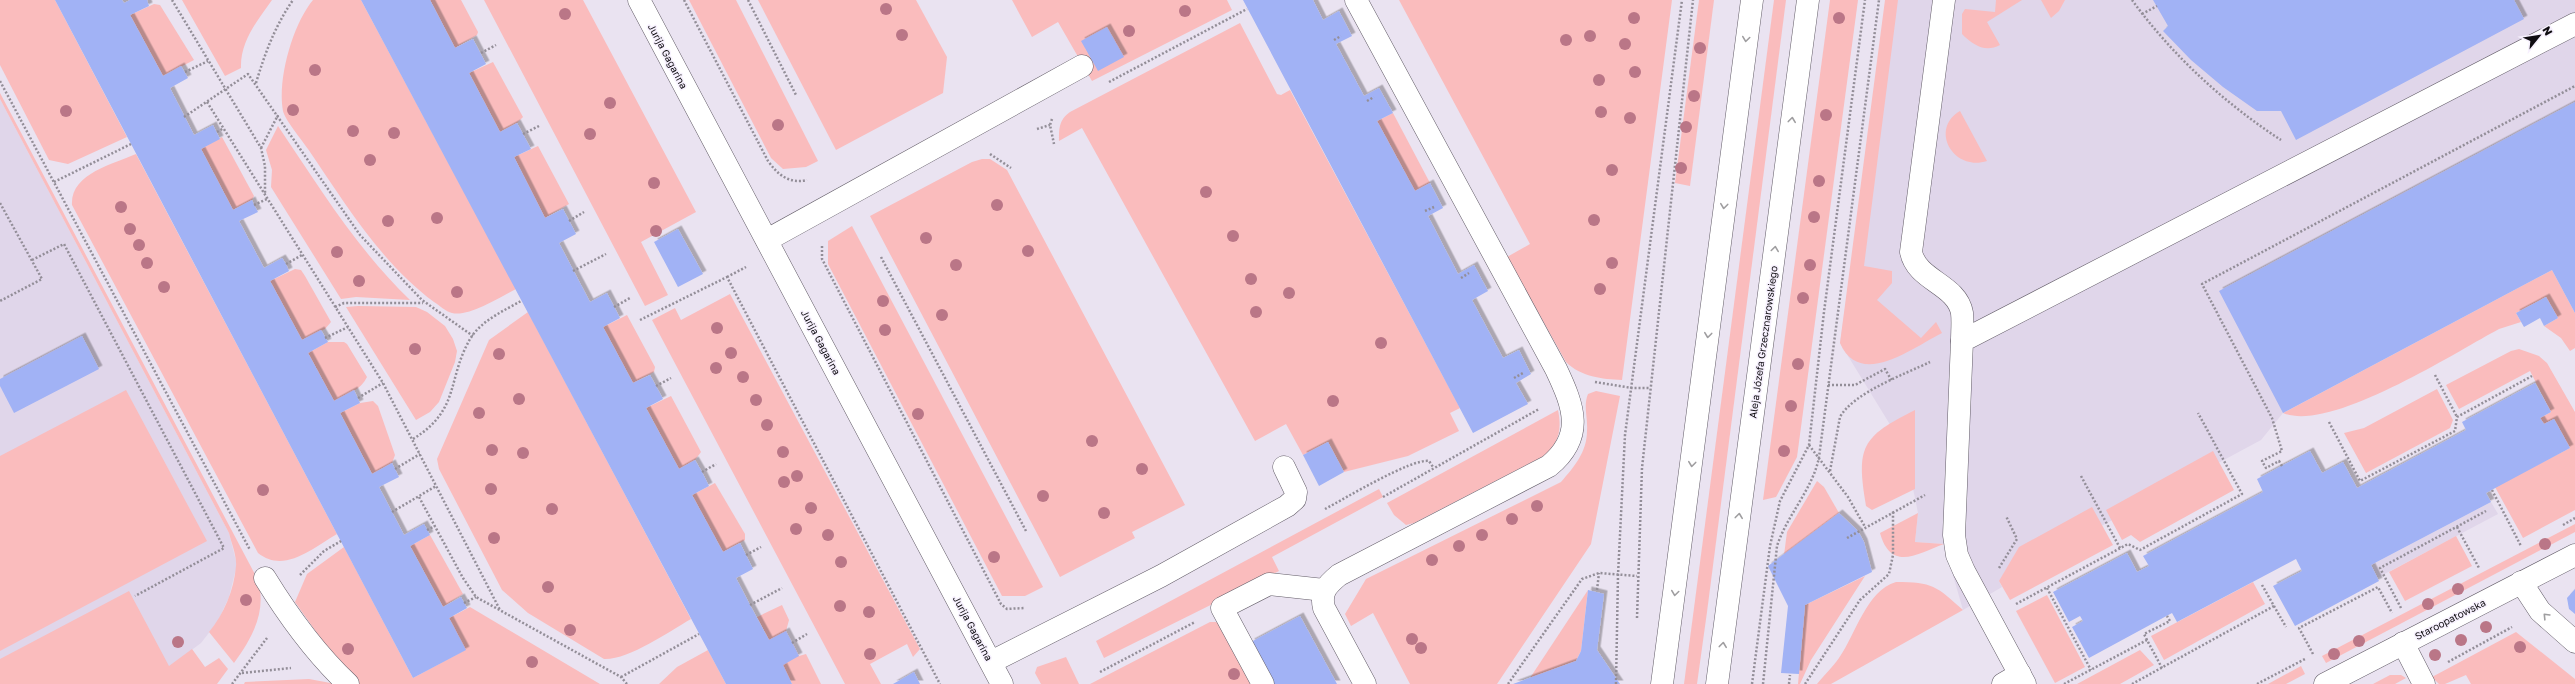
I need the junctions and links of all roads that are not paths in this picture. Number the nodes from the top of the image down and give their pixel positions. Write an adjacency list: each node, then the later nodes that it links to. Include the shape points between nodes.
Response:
1 (638, 0): 8 (street, Jurija Gagarina)
2 (1356, 0): 14 (street, via 1556,369 1568,394 1574,424 1570,444 1562,456 1549,466 1339,575)
3 (1752, 0): 24 (street, one-way to 24)
4 (1808, 0): 25 (street, Aleja Józefa Grzecznarowskiego, one-way to 4)
5 (1944, 0): 9 (street, via 1911,252 1912,260 1921,272 1957,301 1962,313)
6 (2575, 24): 9 (street, via 2310,159)
7 (1082, 66): 8 (street)
8 (767, 240): 17 (street, Jurija Gagarina)
9 (1962, 344): 19 (street, via 1954,535 1957,555)
10 (1284, 467): 17 (street, via 1296,492 1295,500 1287,506 1161,576)
11 (2575, 555): 13 (street, Staroopatowska)
12 (265, 578): 20 (street, via 304,636)
13 (2521, 582): 15 (street, one-way to 13, via 2540,611); 16 (street, Staroopatowska)
14 (1324, 590): 22 (street, via 1269,584 1222,608); 23 (street, via 1321,597 1324,608)
15 (2575, 642)
16 (2402, 643): 18 (street); 26 (street, Staroopatowska)
17 (991, 662): 21 (street, Jurija Gagarina)
18 (2422, 680)
19 (2016, 681)
20 (348, 684)
21 (1002, 684)
22 (1263, 684)
23 (1365, 684)
24 (1662, 684)
25 (1718, 684)
26 (2325, 684)

